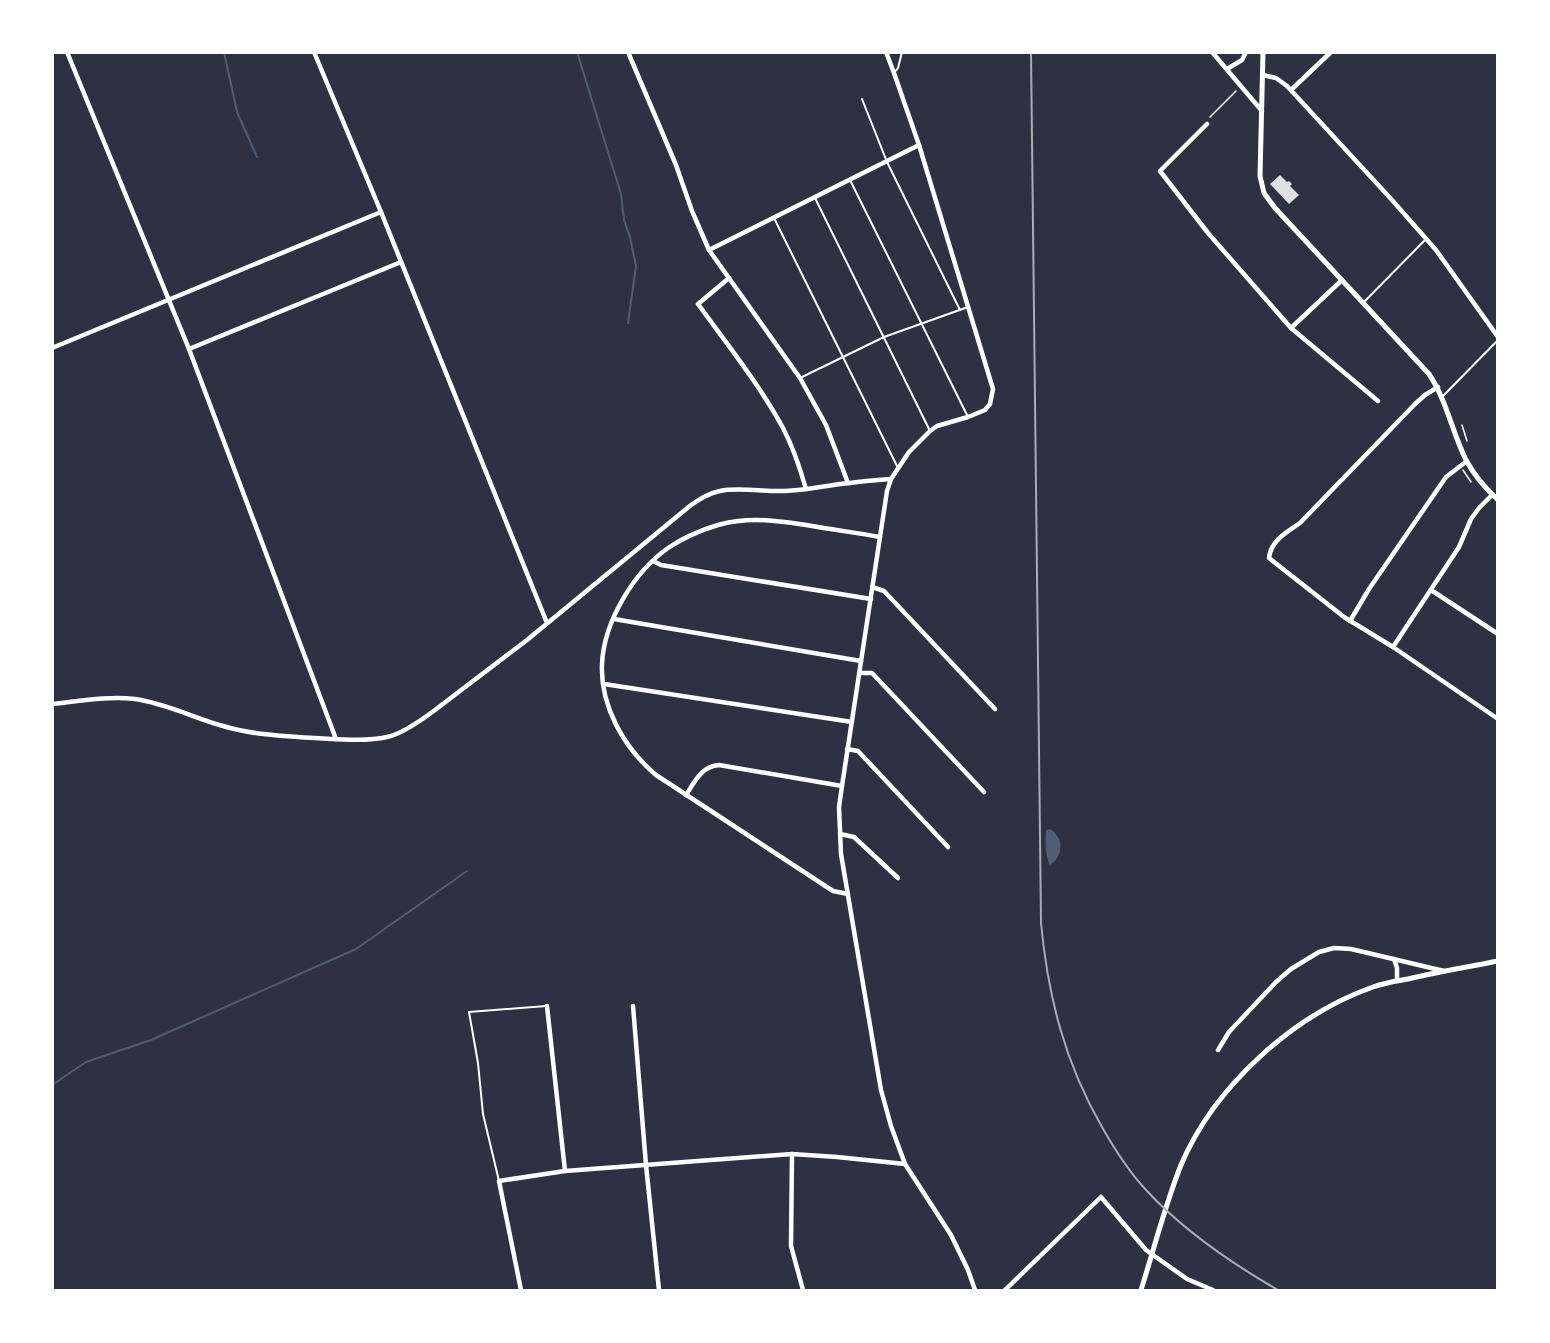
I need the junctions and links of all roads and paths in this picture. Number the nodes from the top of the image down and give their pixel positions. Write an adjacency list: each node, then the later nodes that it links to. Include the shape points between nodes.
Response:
1 (67, 52): 29 (street)
2 (314, 52): 22 (street)
3 (628, 52): 25 (street)
4 (886, 52): 11 (street)
5 (902, 52): 11 (lane)
6 (1212, 52): 10 (street)
7 (1246, 52): 10 (street, via 1242,60)
8 (1263, 52): 12 (street)
9 (1331, 52): 14 (street)
10 (1227, 69): 16 (street)
11 (894, 73): 18 (street)
12 (1263, 75): 14 (street, via 1276,78); 16 (street)
13 (1238, 90): 17 (path)
14 (1291, 90): 24 (street)
15 (862, 99): 19 (lane)
16 (1262, 111): 28 (street, via 1260,179 1264,193)
17 (1206, 123): 34 (street, via 1160,171)
18 (918, 145): 19 (street); 31 (street)
19 (887, 162): 20 (street); 32 (lane)
20 (850, 180): 21 (street); 33 (lane)
21 (815, 198): 23 (street); 35 (lane)
22 (381, 212): 26 (street); 29 (street)
23 (774, 217): 25 (street); 39 (lane)
24 (1426, 239): 30 (lane); 36 (street)
25 (709, 250): 27 (street)
26 (401, 262): 38 (street); 64 (street)
27 (729, 278): 40 (street); 54 (street, via 698,304 770,405 796,458)
28 (1342, 280): 30 (street); 34 (street)
29 (169, 300): 37 (street); 38 (street)
30 (1364, 303): 41 (street)
31 (969, 307): 32 (lane); 44 (street, via 993,389 985,410)
32 (960, 310): 33 (lane)
33 (921, 323): 35 (lane); 44 (lane)
34 (1290, 328): 43 (street)
35 (884, 337): 39 (lane); 46 (lane)
36 (1497, 338): 42 (lane)
37 (52, 348)
38 (189, 349): 74 (street)
39 (843, 356): 40 (lane); 49 (lane)
40 (800, 378): 53 (street, via 826,425)
41 (1438, 387): 42 (street); 63 (street, via 1414,404 1300,523 1280,537 1270,553 1269,558)
42 (1442, 396): 48 (street)
43 (1378, 401)
44 (968, 417): 46 (street)
45 (1462, 425): 47 (path)
46 (930, 431): 49 (street)
47 (1467, 441)
48 (1467, 460): 55 (street); 63 (street, via 1446,477)
49 (898, 468): 51 (street)
50 (1463, 470): 52 (path)
51 (891, 479): 53 (street); 57 (street)
52 (1471, 482)
53 (848, 483): 54 (street)
54 (806, 489): 64 (street, via 737,489 709,494)
55 (1492, 495): 56 (street); 60 (street, via 1471,519 1459,547)
56 (1497, 500)
57 (880, 537): 58 (street, via 778,521 734,521 683,539); 59 (street)
58 (653, 561): 61 (street); 62 (street, via 629,590)
59 (872, 587): 61 (street); 71 (street, via 884,591)
60 (1431, 590): 65 (street); 66 (street)
61 (871, 599): 67 (street)
62 (614, 619): 67 (street); 69 (street, via 604,650)
63 (1350, 621): 66 (street)
64 (547, 623): 74 (street, via 421,721 389,737)
65 (1497, 634)
66 (1393, 647): 72 (street)
67 (861, 661): 68 (street)
68 (859, 672): 73 (street); 77 (street, via 872,673)
69 (604, 684): 73 (street); 78 (street, via 612,714 633,751 645,766)
70 (52, 704): 74 (street, via 136,699 224,727 260,734)
71 (995, 709)
72 (1497, 719)
73 (852, 723): 75 (street)
74 (336, 739)
75 (848, 749): 76 (street); 80 (street, via 858,751)
76 (842, 786): 78 (street, via 719,765 704,770); 79 (street)
77 (984, 792)
78 (686, 795): 82 (street, via 833,891)
79 (840, 834): 81 (street, via 854,837); 82 (street)
80 (948, 847)
81 (898, 878)
82 (848, 894): 91 (street, via 881,1090)
83 (1394, 959): 85 (street); 86 (street); 89 (street, via 1351,949 1319,952 1276,982 1229,1032)
84 (1497, 962): 85 (street)
85 (1444, 971): 86 (street)
86 (1396, 981): 95 (street, via 1340,1000 1306,1020 1237,1080 1193,1141)
87 (547, 1006): 93 (street); 94 (lane, via 469,1011 483,1114)
88 (633, 1006): 92 (street)
89 (1218, 1050)
90 (792, 1154): 91 (street); 92 (street); 98 (street, via 791,1246)
91 (905, 1164): 99 (street, via 951,1235)
92 (646, 1165): 93 (street); 97 (street)
93 (565, 1171): 94 (street)
94 (499, 1180): 96 (street)
95 (1152, 1253): 100 (street, via 1140,1245 1101,1197); 101 (street); 102 (street, via 1187,1279)
96 (521, 1290)
97 (659, 1290)
98 (803, 1290)
99 (975, 1290)
100 (1005, 1290)
101 (1141, 1290)
102 (1213, 1290)

